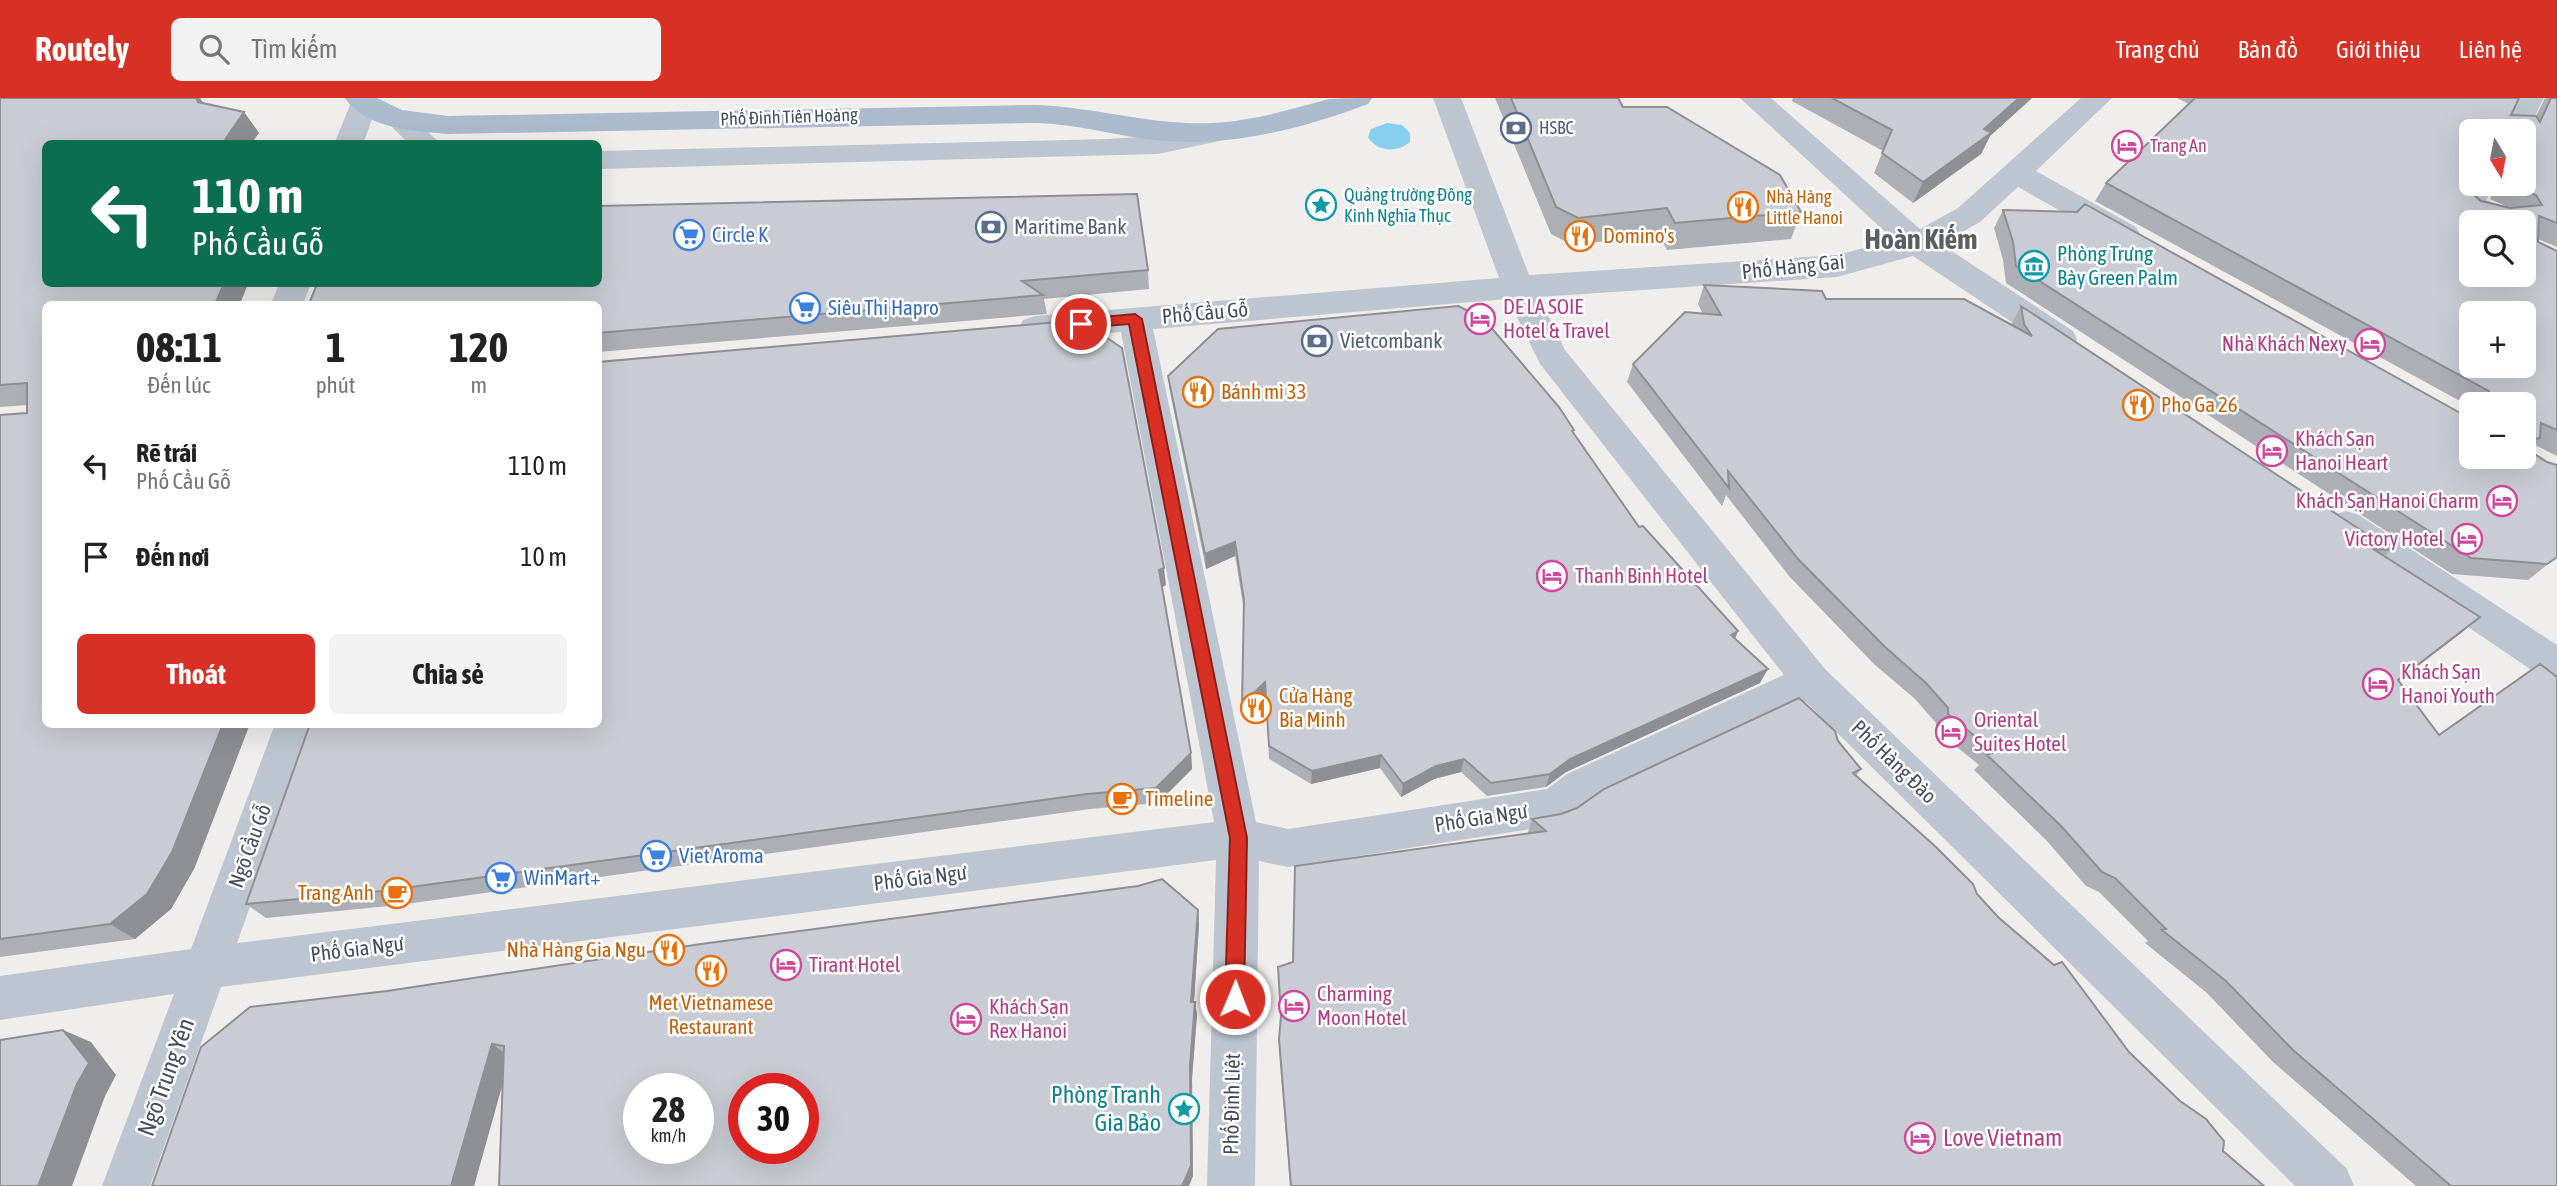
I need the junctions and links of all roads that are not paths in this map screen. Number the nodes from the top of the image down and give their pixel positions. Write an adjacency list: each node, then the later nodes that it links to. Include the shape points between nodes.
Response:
1 (1358, 98): 9 (main road, Phố Đinh Tiên Hoàng, via 1273,126)
2 (1447, 98): 18 (street, Phố Hàng Đào)
3 (1754, 98): 16 (street)
4 (2098, 98): 13 (street, Phố Hàng Gai)
5 (2530, 98): 7 (street)
6 (362, 101): 8 (main road, Phố Đinh Tiên Hoàng); 10 (street)
7 (2519, 119)
8 (400, 121): 9 (main road, Phố Đinh Tiên Hoàng, via 498,124 1057,114 1167,132); 11 (street, Phố Đinh Tiên Hoàng)
9 (1219, 133): 12 (street, Phố Đinh Tiên Hoàng, via 1158,145 1106,148)
10 (349, 140)
11 (422, 140)
12 (602, 160)
13 (2017, 173): 16 (street, Phố Hàng Gai, via 1969,215); 17 (street)
14 (2473, 196): 15 (street, via 2468,204)
15 (2481, 210)
16 (1918, 244): 18 (street, Phố Hàng Gai, via 1837,266); 21 (street)
17 (2149, 247)
18 (1518, 287): 19 (street, Phố Cầu Gỗ); 24 (street, Phố Hàng Đào, via 1552,356)
19 (1135, 319): 20 (street, Phố Cầu Gỗ); 26 (street, Phố Đinh Liệt)
20 (1011, 330)
21 (2083, 353)
22 (2316, 506): 23 (street)
23 (2550, 650)
24 (1811, 681): 26 (street, Phố Gia Ngư, via 1582,787 1556,806 1288,848); 31 (street, Phố Hàng Đào)
25 (294, 728): 27 (street, Ngõ Cầu Gỗ)
26 (1238, 838): 27 (street, Phố Gia Ngư); 30 (street, Phố Đinh Liệt)
27 (206, 968): 28 (street, Phố Gia Ngư); 29 (street, Ngõ Trung Yên)
28 (0, 998)
29 (126, 1186)
30 (1231, 1186)
31 (2330, 1186)

